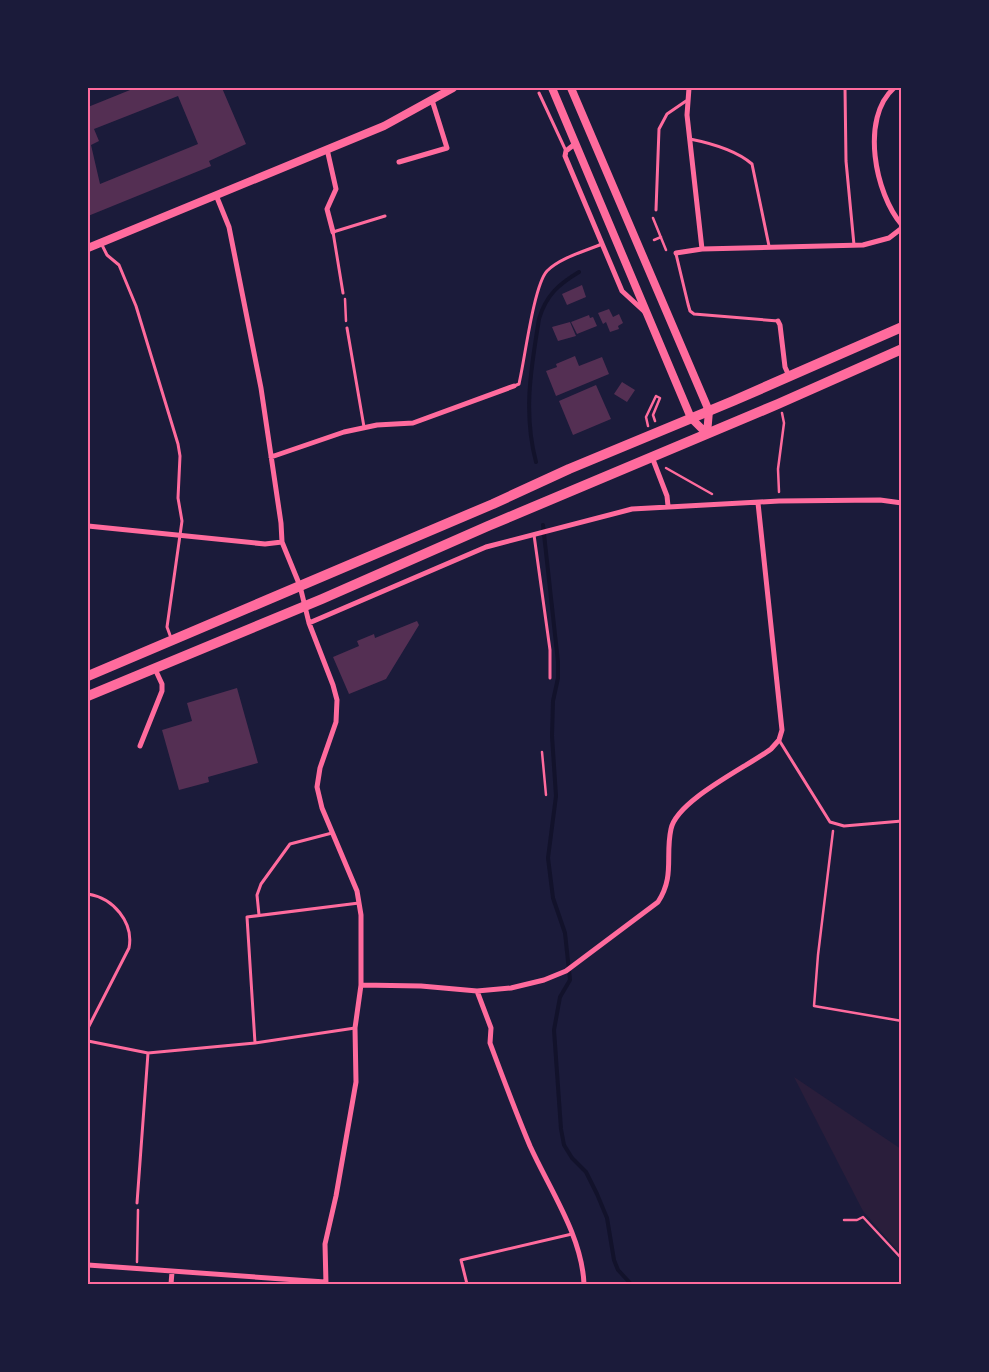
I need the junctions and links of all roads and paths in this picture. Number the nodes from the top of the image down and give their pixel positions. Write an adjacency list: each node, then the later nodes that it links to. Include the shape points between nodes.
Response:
1 (453, 88): 8 (street)
2 (552, 88): 11 (street)
3 (571, 88): 40 (street)
4 (689, 88): 9 (street)
5 (845, 88): 25 (lane, via 846,161)
6 (894, 88): 19 (street, via 879,109 874,126 874,145 884,192)
7 (539, 93): 13 (lane)
8 (432, 100): 12 (street, via 384,126); 14 (street, via 447,148)
9 (686, 101): 10 (street); 16 (lane, via 667,114 659,129)
10 (689, 139): 26 (lane, via 703,141 746,158 752,164); 28 (street)
11 (576, 143): 13 (street); 32 (street)
12 (328, 149): 15 (street); 20 (street, via 336,189 327,209)
13 (566, 151): 24 (street, via 565,156)
14 (399, 162)
15 (216, 195): 23 (street); 46 (street, via 229,227 261,388)
16 (656, 210)
17 (651, 212): 21 (path)
18 (385, 216): 20 (lane)
19 (902, 226): 25 (street, via 883,241)
20 (333, 232): 31 (lane)
21 (661, 237): 22 (path); 29 (path)
22 (654, 240)
23 (101, 242): 27 (street); 55 (lane, via 107,255 119,265 136,306 178,444)
24 (602, 244): 32 (street, via 626,296); 38 (lane, via 555,265 544,276 519,384)
25 (854, 245): 26 (street)
26 (768, 246): 28 (street)
27 (88, 248)
28 (702, 249): 30 (street)
29 (666, 250)
30 (676, 253): 33 (lane, via 688,304 694,314)
31 (343, 293): 35 (path)
32 (651, 317): 42 (street)
33 (778, 321): 37 (street)
34 (902, 327): 37 (highway)
35 (347, 328): 44 (lane)
36 (902, 348): 39 (highway)
37 (789, 376): 40 (highway)
38 (514, 386): 44 (street, via 413,423)
39 (778, 404): 45 (highway); 50 (path, via 784,423 778,469)
40 (709, 411): 42 (highway); 45 (street)
41 (646, 417): 43 (path, via 656,396 660,398 653,415)
42 (692, 418): 45 (street); 58 (highway)
43 (655, 422)
44 (364, 427): 46 (street)
45 (707, 434): 47 (highway)
46 (271, 457): 57 (street)
47 (652, 457): 53 (street); 59 (highway)
48 (667, 469): 49 (path)
49 (712, 494)
50 (780, 501): 51 (street); 52 (street, via 880,500)
51 (758, 503): 53 (street); 66 (street, via 781,722)
52 (902, 503)
53 (668, 506): 56 (street, via 632,510)
54 (88, 526): 55 (street)
55 (180, 534): 57 (street, via 265,544); 61 (lane, via 167,627)
56 (536, 534): 60 (street, via 466,554); 64 (lane, via 550,650)
57 (282, 542): 58 (street)
58 (300, 586): 59 (street); 61 (highway)
59 (306, 606): 60 (street); 62 (highway)
60 (309, 623): 72 (street, via 336,700 336,722 317,787)
61 (172, 641): 63 (highway)
62 (155, 669): 65 (highway); 67 (street, via 162,691)
63 (88, 676)
64 (550, 678)
65 (88, 696)
66 (779, 740): 71 (lane); 77 (street, via 766,754 683,808 671,829 668,878 658,902 566,971 530,983)
67 (140, 746)
68 (542, 752): 69 (path)
69 (546, 795)
70 (902, 821): 71 (lane, via 844,826)
71 (830, 822): 78 (path, via 832,849 814,1006)
72 (332, 833): 74 (street, via 349,870); 75 (lane, via 290,844 261,884 257,895)
73 (88, 894): 79 (lane, via 114,906 123,918 130,939 129,948)
74 (359, 903): 75 (lane); 76 (street)
75 (259, 915): 82 (lane, via 247,917)
76 (361, 986): 77 (street, via 421,986); 80 (street)
77 (477, 991): 86 (street, via 491,1028 490,1043 530,1146)
78 (902, 1020)
79 (88, 1028)
80 (355, 1028): 82 (lane); 91 (street, via 356,1082 325,1244)
81 (88, 1041): 83 (lane)
82 (256, 1042): 83 (lane)
83 (148, 1053): 84 (lane)
84 (137, 1203): 88 (path)
85 (844, 1220): 87 (path, via 863,1217)
86 (572, 1234): 93 (lane, via 461,1260); 94 (street, via 582,1262)
87 (902, 1259)
88 (136, 1263)
89 (88, 1265): 90 (street)
90 (172, 1272): 91 (street); 92 (street)
91 (326, 1283)
92 (171, 1284)
93 (468, 1284)
94 (584, 1284)

